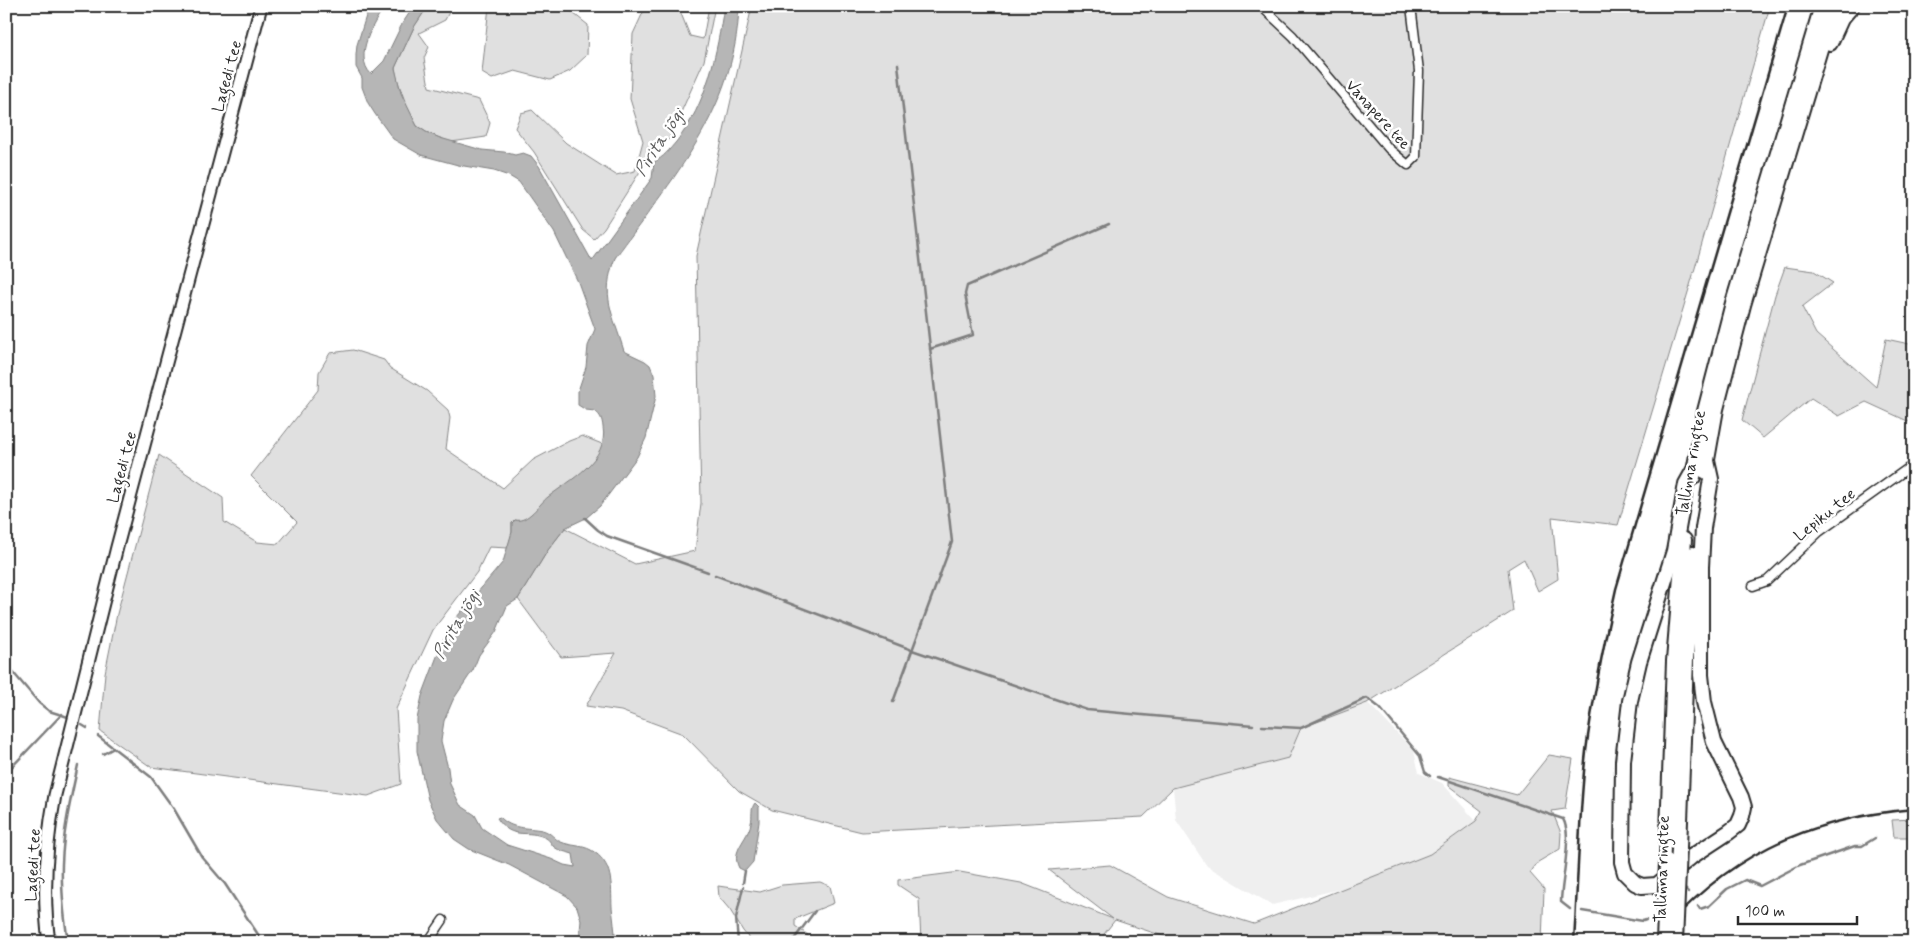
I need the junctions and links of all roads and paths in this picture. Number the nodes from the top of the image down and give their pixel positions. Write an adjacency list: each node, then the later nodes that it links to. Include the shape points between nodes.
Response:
1 (261, 6): 12 (street, Lagedi tee, via 119,537 55,795 45,879)
2 (1261, 6): 3 (street, Vanapere tee, via 1292,36 1388,149 1408,165 1416,157 1419,71)
3 (1410, 6)
4 (1822, 6): 8 (highway, Tallinna ringtee, via 1732,302 1705,411)
5 (1833, 6): 7 (highway, Tallinna ringtee)
6 (1852, 6): 7 (highway, via 1841,19 1826,52 1812,97)
7 (1801, 112): 8 (highway, Tallinna ringtee, via 1729,356)
8 (1701, 464): 8 (highway, via 1686,484 1674,551 1634,676 1626,728 1622,862 1630,880 1642,886 1657,885 1729,832 1738,825 1744,807 1714,742 1704,702 1701,567 1710,479); 15 (highway, Tallinna ringtee, bridge, via 1684,532 1679,588); 16 (highway, Tallinna ringtee, bridge, via 1690,592)
9 (1914, 464): 10 (street, Lepiku tee, via 1838,517 1768,581)
10 (1753, 586)
11 (443, 920): 14 (street)
12 (49, 941): 13 (street)
13 (36, 942)
14 (428, 942)
15 (1664, 942)
16 (1676, 942)

